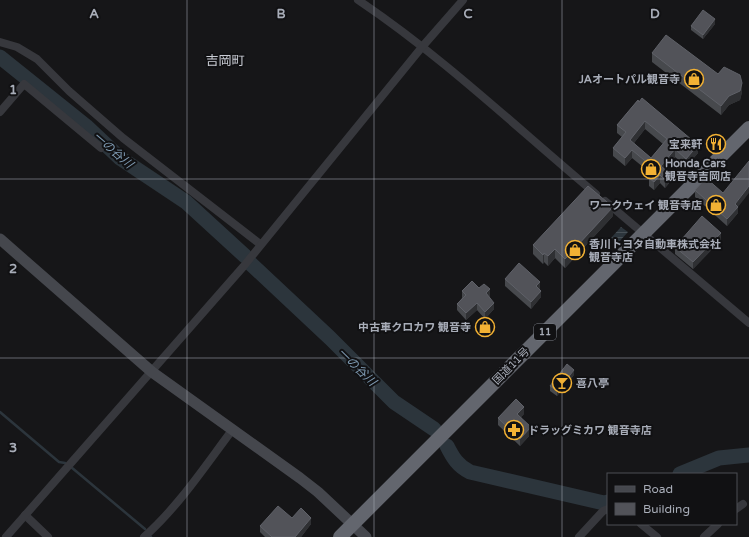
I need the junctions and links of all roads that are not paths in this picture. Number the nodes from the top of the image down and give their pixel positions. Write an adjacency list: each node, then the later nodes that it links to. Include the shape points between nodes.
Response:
1 (358, 0): 4 (street)
2 (463, 0): 4 (street)
3 (0, 42): 10 (street, via 17,47 37,59 123,138)
4 (422, 47): 8 (street, via 493,104); 10 (street)
5 (0, 112): 7 (street, via 24,84)
6 (749, 128): 8 (highway, 国道11号 / 11)
7 (101, 148)
8 (643, 234): 11 (street); 16 (highway, 国道11号 / 11)
9 (0, 239): 12 (street)
10 (260, 244): 12 (street, via 243,268)
11 (749, 323)
12 (152, 372): 13 (street); 15 (street)
13 (233, 429): 16 (street, via 318,492); 21 (street, via 176,505)
14 (607, 509): 24 (street)
15 (25, 515): 19 (street); 20 (street)
16 (352, 524): 22 (highway, 国道11号 / 11); 23 (street)
17 (642, 525): 25 (street)
18 (717, 525): 26 (street)
19 (6, 537)
20 (48, 537)
21 (144, 537)
22 (340, 537)
23 (366, 537)
24 (579, 537)
25 (657, 537)
26 (704, 537)

